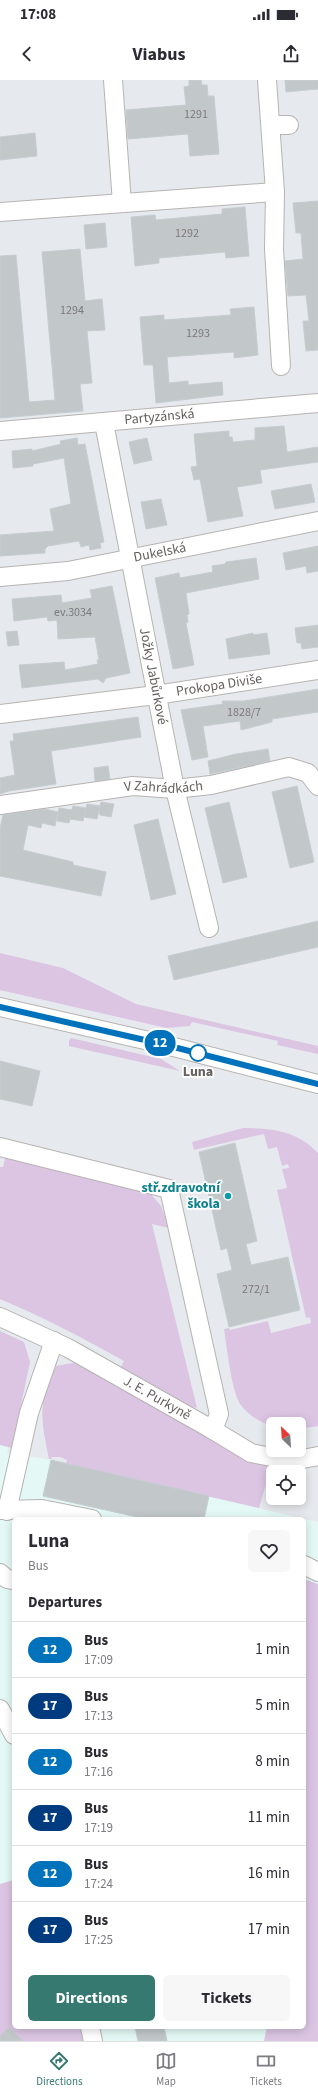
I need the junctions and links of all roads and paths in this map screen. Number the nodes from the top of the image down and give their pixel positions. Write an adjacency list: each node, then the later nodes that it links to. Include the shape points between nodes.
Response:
1 (113, 80): 6 (street)
2 (267, 80): 3 (street)
3 (270, 125): 4 (street); 5 (street)
4 (289, 125)
5 (275, 192): 6 (street); 8 (street, via 274,249)
6 (122, 203): 7 (street)
7 (0, 212)
8 (281, 366)
9 (318, 403): 10 (street, Partyzánská)
10 (104, 423): 11 (street, Partyzánská); 13 (street, Jožky Jabůrkové)
11 (0, 431)
12 (318, 521): 13 (street, Dukelská)
13 (129, 560): 14 (street, Dukelská, via 68,571); 16 (street, Jožky Jabůrkové)
14 (0, 577)
15 (318, 670): 16 (street, Prokopa Diviše)
16 (156, 695): 17 (street, Prokopa Diviše); 19 (street, Jožky Jabůrkové)
17 (0, 714)
18 (318, 786): 19 (street, V Zahrádkách, via 308,773 289,767 211,786)
19 (175, 789): 20 (street, V Zahrádkách, via 133,786); 21 (street, Jožky Jabůrkové)
20 (0, 805)
21 (209, 928)
22 (0, 1007): 23 (street, via 158,1043)
23 (318, 1084)
24 (0, 1147): 27 (street, via 169,1189 218,1414)
25 (0, 1317): 26 (street, J. E. Purkyně)
26 (54, 1341): 27 (street, J. E. Purkyně); 29 (street, via 29,1413)
27 (213, 1430): 28 (street, J. E. Purkyně, via 251,1453 292,1461)
28 (318, 1456)
29 (4, 1510): 30 (street, via 42,1509)
30 (82, 1517)
31 (306, 1566): 32 (street)
32 (318, 1572)
33 (0, 1573): 34 (street)
34 (12, 1580)
35 (0, 1709): 36 (street)
36 (12, 1731)
37 (90, 2029): 38 (street)
38 (93, 2041)

